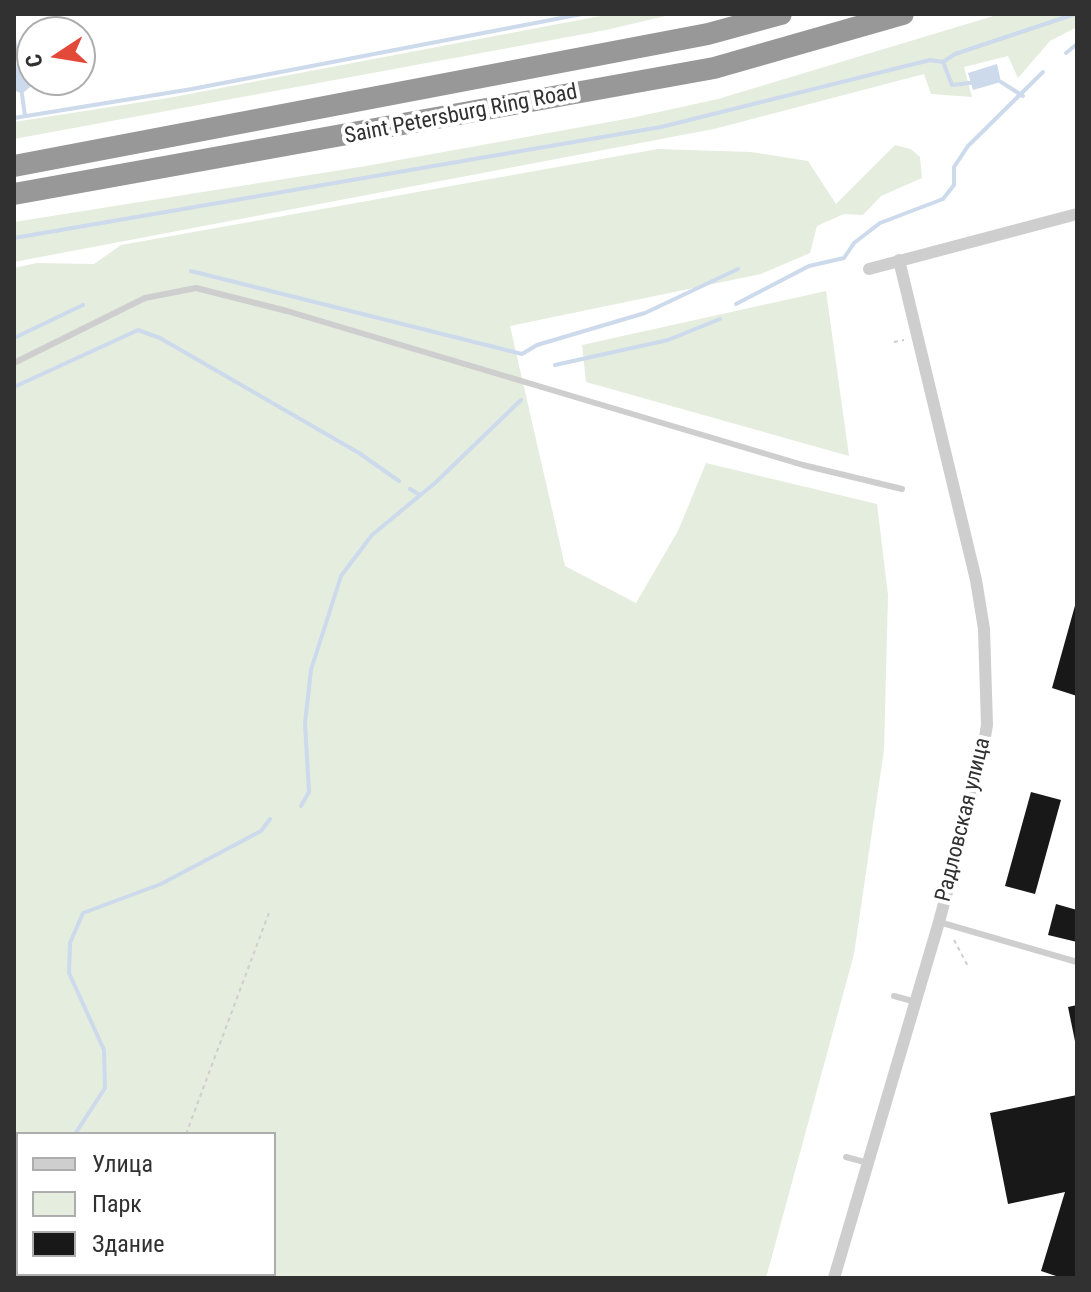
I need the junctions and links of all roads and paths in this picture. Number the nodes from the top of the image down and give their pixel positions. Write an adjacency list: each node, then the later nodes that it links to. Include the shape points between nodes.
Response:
1 (781, 14): 3 (highway, Saint Petersburg Ring Road, via 708,34)
2 (903, 14): 4 (highway, Saint Petersburg Ring Road, via 714,68)
3 (14, 166)
4 (14, 194)
5 (1077, 214): 6 (street)
6 (899, 260): 7 (street); 11 (street, Радловская улица, via 976,580 987,678 979,772)
7 (869, 269)
8 (14, 363): 9 (lane, via 145,298 196,288 803,465)
9 (902, 489)
10 (270, 910): 17 (path)
11 (939, 922): 13 (lane); 16 (street, Радловская улица)
12 (954, 940): 14 (path)
13 (1077, 962)
14 (969, 968)
15 (894, 996): 16 (lane)
16 (916, 1002): 19 (street, Радловская улица)
17 (187, 1132)
18 (846, 1157): 19 (lane)
19 (868, 1163): 20 (street, Радловская улица)
20 (834, 1278)

